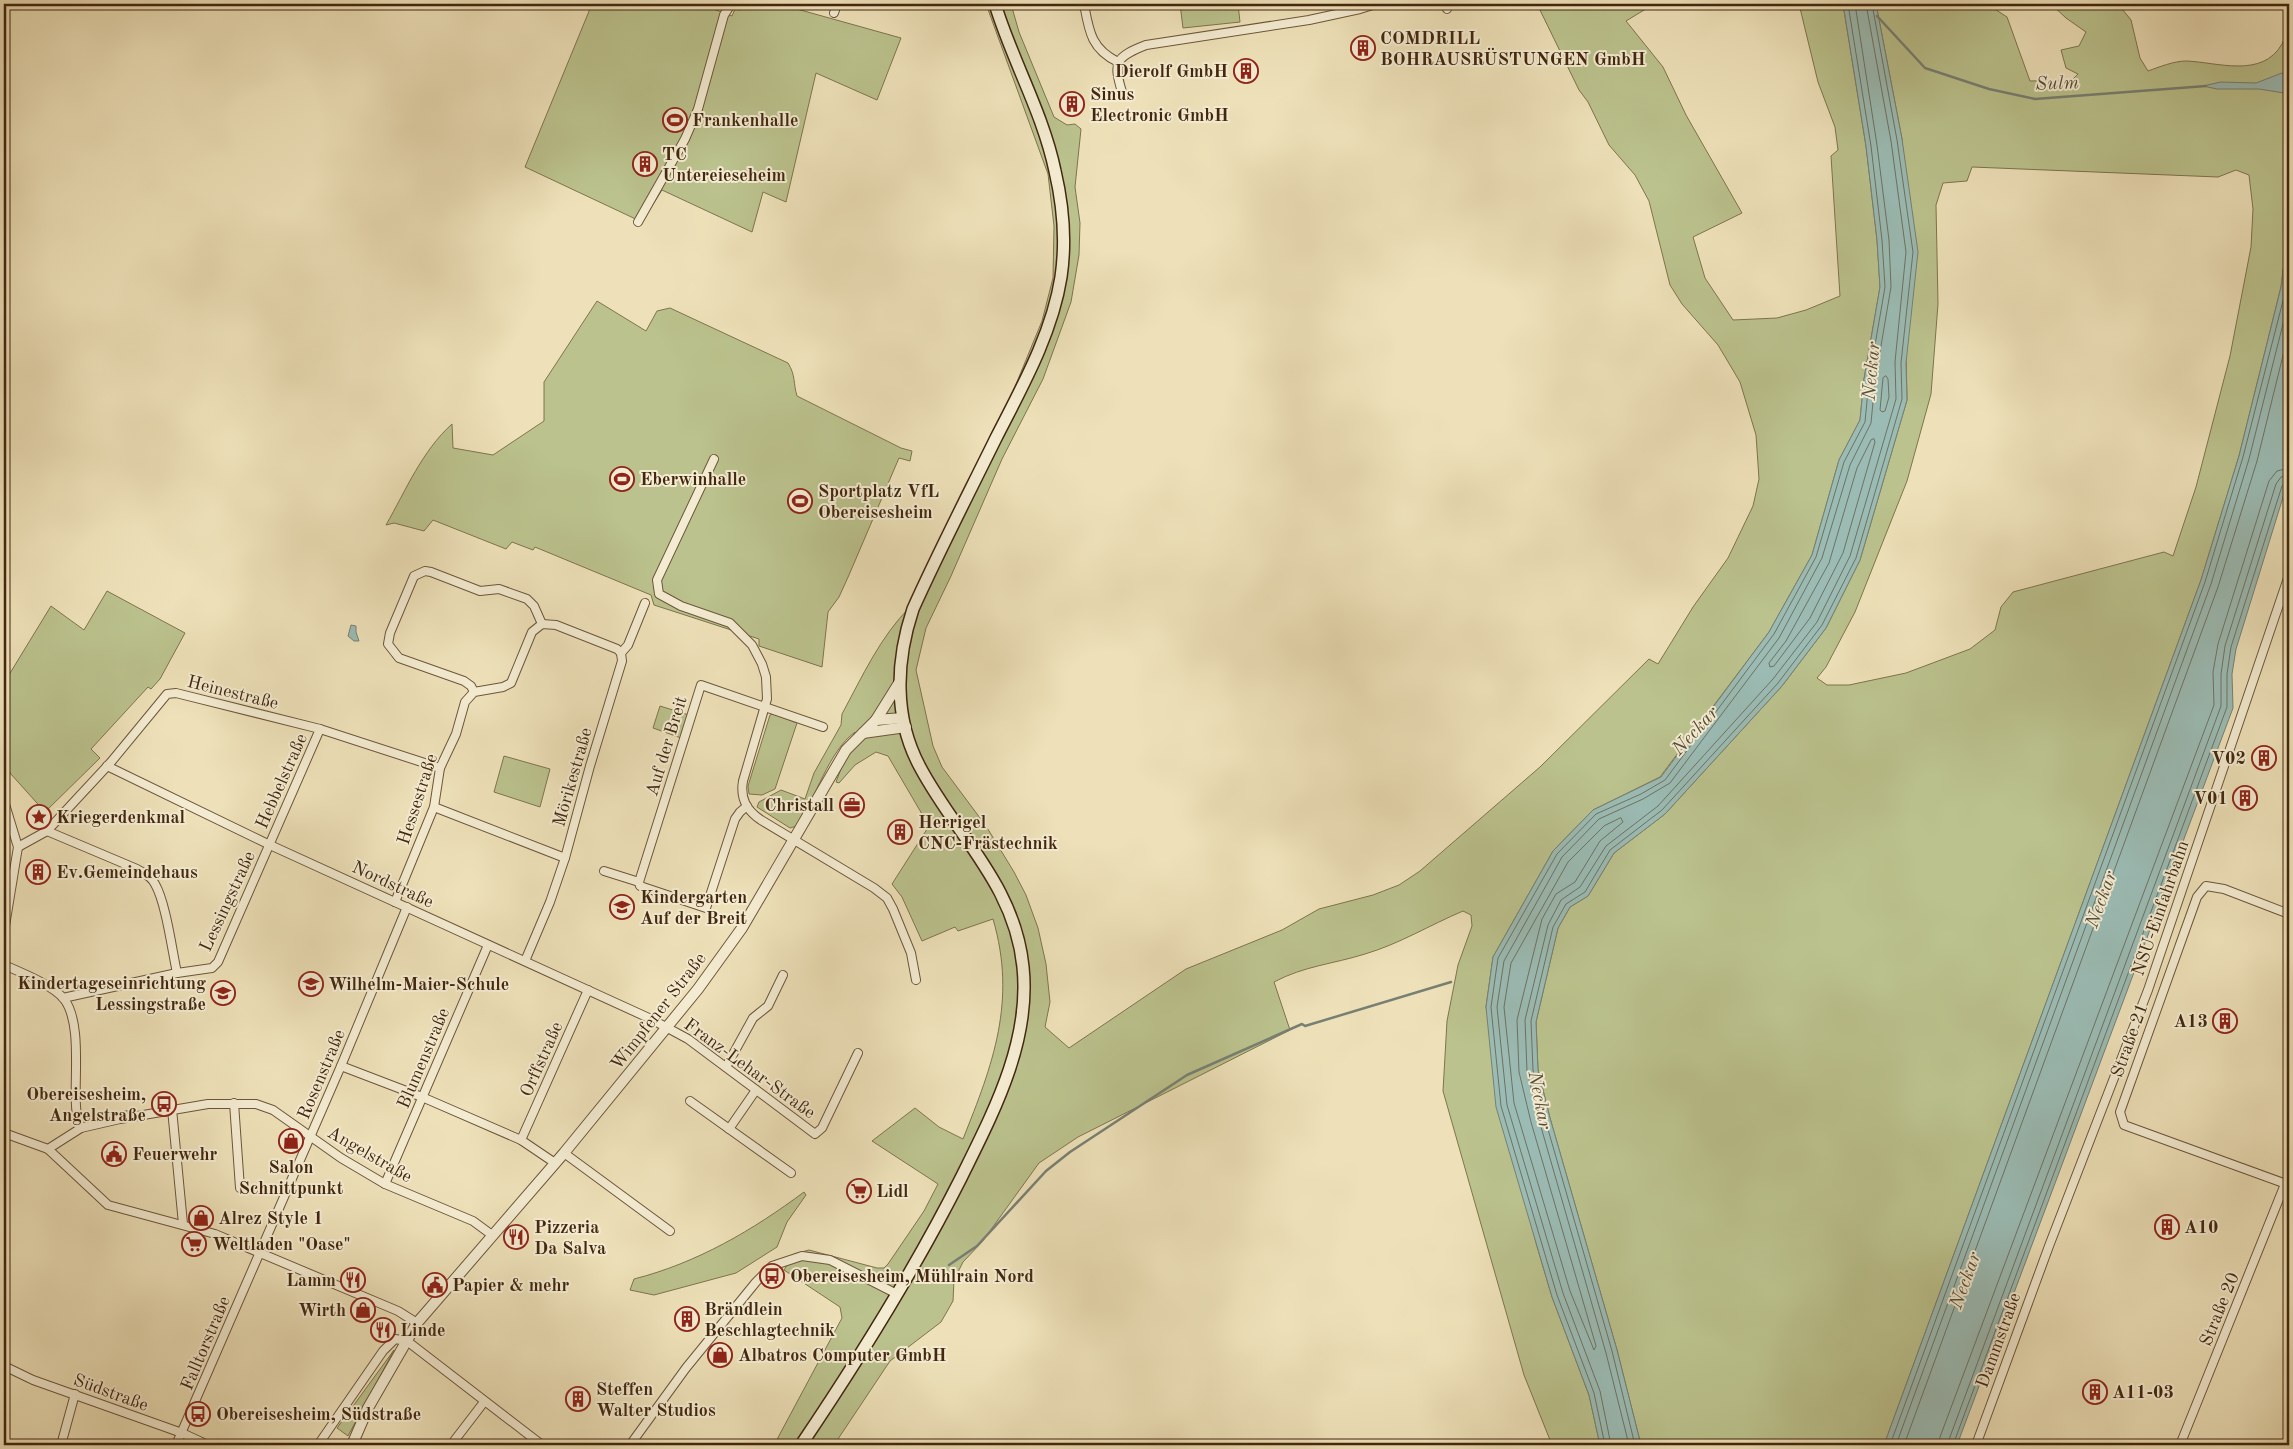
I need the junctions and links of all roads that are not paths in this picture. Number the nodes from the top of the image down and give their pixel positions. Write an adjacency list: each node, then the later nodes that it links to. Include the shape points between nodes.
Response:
1 (731, 4): 9 (street, via 724,15 698,109 686,139)
2 (836, 4): 6 (street)
3 (994, 4): 15 (main road, via 1035,108 1055,171 1062,225 1060,278 1048,325 1030,372 913,608 904,637)
4 (1084, 4): 7 (street, via 1093,42 1105,56)
5 (1376, 4): 7 (street, via 1308,20 1146,45 1131,51)
6 (834, 13)
7 (1118, 62): 8 (street, via 1116,71)
8 (1122, 92)
9 (638, 222)
10 (714, 459): 17 (street, via 657,580 658,590 669,600 730,623 752,645 766,677)
11 (2289, 575): 71 (street, NSU-Einfahrbahn, via 2148,990)
12 (645, 603): 14 (street, Mörikestraße)
13 (542, 624): 14 (street, via 556,625 617,649); 16 (street, via 532,632 511,683); 16 (street, via 527,599 499,589 480,591 431,572 414,576 388,644 399,658 464,681)
14 (622, 654): 32 (street, Mörikestraße)
15 (899, 683): 18 (street, Wimpfener Straße); 19 (main road)
16 (474, 692): 24 (street, Hessestraße, via 465,702 456,734)
17 (765, 708): 20 (street, Auf der Breit); 27 (street, via 741,791); 34 (street, Auf der Breit, via 701,685)
18 (876, 720): 19 (street); 22 (street, Wimpfener Straße)
19 (904, 723): 22 (street); 73 (main road, via 919,765 991,872 1018,937 1024,968 1023,1008 1015,1052 1000,1097 935,1230)
20 (823, 727)
21 (320, 729): 23 (street, Heinestraße, via 176,693 168,694); 24 (street, Heinestraße); 30 (street, Hebbelstraße)
22 (863, 734): 29 (street, Wimpfener Straße, via 846,750)
23 (107, 766): 28 (street, Heinestraße); 30 (street, Nordstraße)
24 (440, 768): 26 (street, Hessestraße)
25 (4, 801): 31 (street)
26 (434, 806): 32 (street); 35 (street, Hessestraße)
27 (747, 806): 29 (street, via 752,814); 34 (street, via 735,819 706,908 644,888)
28 (47, 832): 31 (street, Heinestraße); 42 (street, via 148,875 162,904)
29 (795, 839): 44 (street, via 887,898 911,953); 47 (street, Wimpfener Straße, via 742,928)
30 (270, 845): 35 (street, Nordstraße); 42 (street, Lessingstraße, via 218,962 212,968)
31 (18, 847): 38 (street)
32 (565, 858): 40 (street, Mörikestraße)
33 (604, 871): 34 (street)
34 (639, 882)
35 (394, 902): 36 (street, Nordstraße)
36 (407, 907): 39 (street, Nordstraße); 49 (street, Rosenstraße)
37 (2289, 914): 66 (street, Straße 21, via 2224,889 2206,886 2197,898 2120,1112 2124,1125)
38 (4, 932)
39 (488, 944): 40 (street, Nordstraße); 52 (street, Blumenstraße)
40 (525, 961): 45 (street, Nordstraße)
41 (4, 965): 46 (street)
42 (177, 973): 46 (street, Lessingstraße)
43 (784, 974): 50 (street, via 768,1006 753,1018)
44 (916, 980)
45 (588, 990): 47 (street, Nordstraße); 60 (street, Orffstraße)
46 (63, 998): 56 (street, via 70,1008 73,1025 76,1108)
47 (667, 1028): 50 (street, Franz-Lehar-Straße); 62 (street, Wimpfener Straße)
48 (858, 1054): 51 (street, Franz-Lehar-Straße, via 822,1128 815,1134)
49 (341, 1066): 52 (street); 59 (street, Rosenstraße)
50 (726, 1067): 51 (street, Franz-Lehar-Straße)
51 (756, 1090): 57 (street)
52 (422, 1097): 60 (street); 65 (street, Blumenstraße)
53 (690, 1101): 57 (street)
54 (234, 1103): 55 (street, Angelstraße); 59 (street, Angelstraße, via 256,1104 273,1110); 67 (street)
55 (172, 1108): 56 (street, Angelstraße); 68 (street)
56 (81, 1128): 61 (street, Angelstraße)
57 (729, 1129): 64 (street)
58 (4, 1133): 61 (street)
59 (310, 1137): 65 (street, Angelstraße); 72 (street, Rosenstraße)
60 (521, 1140): 63 (street)
61 (48, 1149): 68 (street, via 104,1203)
62 (564, 1153): 63 (street, Wimpfener Straße); 69 (street)
63 (556, 1163): 70 (street, Wimpfener Straße)
64 (792, 1173)
65 (385, 1184): 70 (street, Angelstraße, via 473,1221)
66 (2287, 1185): 90 (street, Straße 20)
67 (240, 1188)
68 (183, 1224): 72 (street)
69 (670, 1231)
70 (492, 1235): 74 (street, Wimpfener Straße)
71 (2049, 1246): 89 (street, Dammstraße)
72 (261, 1252): 74 (street); 79 (street, Falltorstraße)
73 (897, 1294): 87 (street, via 830,1260 802,1256 772,1266 686,1368); 88 (main road)
74 (417, 1322): 75 (street, Wimpfener Straße)
75 (407, 1341): 78 (street); 83 (street, via 395,1339 389,1344); 84 (street, Wimpfener Straße, via 368,1408)
76 (4, 1366): 77 (street, Südstraße)
77 (75, 1394): 79 (street, Südstraße); 80 (street)
78 (484, 1402): 85 (street); 86 (street)
79 (182, 1433): 81 (street, Falltorstraße); 82 (street, Südstraße)
80 (61, 1445)
81 (176, 1445)
82 (208, 1445)
83 (318, 1445)
84 (352, 1445)
85 (451, 1445)
86 (542, 1445)
87 (630, 1445)
88 (801, 1445)
89 (1976, 1445)
90 (2180, 1445)

